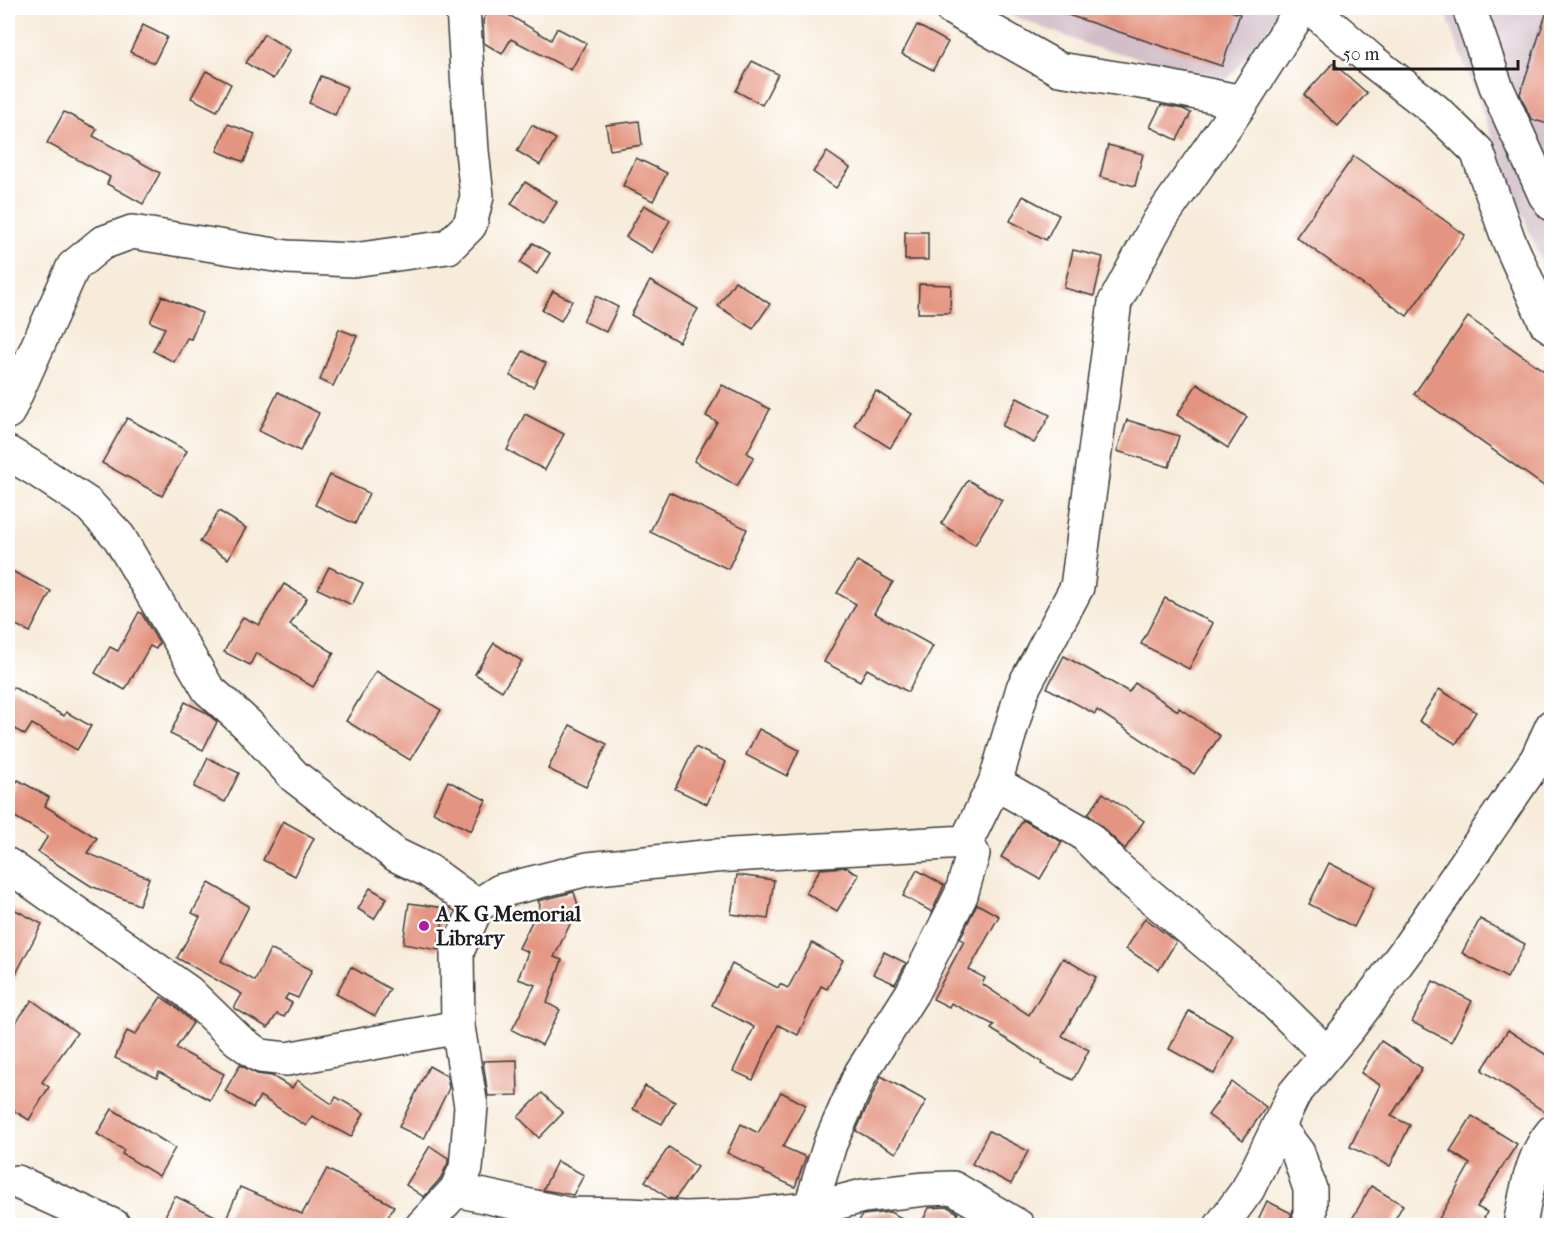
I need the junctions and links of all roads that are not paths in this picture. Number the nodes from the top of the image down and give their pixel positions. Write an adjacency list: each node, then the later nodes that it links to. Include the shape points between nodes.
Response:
1 (463, 8): 9 (street, via 477,196 470,225 448,247 353,260 287,257 132,232 102,243 73,267)
2 (951, 8): 6 (street, via 1059,69)
3 (1302, 8): 6 (street)
4 (1311, 8): 8 (street, via 1435,110 1477,151 1509,241)
5 (1469, 8): 7 (street, via 1496,86)
6 (1242, 102): 12 (street, via 1159,221 1115,302 1077,587 1023,687)
7 (1551, 204)
8 (1551, 327)
9 (8, 411)
10 (8, 453): 15 (street, via 88,504 119,537 208,689 248,725 294,776 396,855 429,871)
11 (1551, 726): 17 (street, via 1537,759 1407,951)
12 (995, 783): 13 (street); 17 (street, via 1083,833 1119,870 1259,987)
13 (966, 842): 15 (street, via 714,855 588,869 500,891); 22 (street, via 973,854 961,895 912,993 861,1073 830,1144)
14 (8, 864): 16 (street, via 188,992 260,1056 287,1059)
15 (477, 906): 16 (street, via 457,952)
16 (458, 1027): 21 (street, via 471,1106 466,1168)
17 (1327, 1054): 18 (street, via 1294,1094)
18 (1278, 1127): 26 (street, via 1248,1189); 27 (street, via 1298,1153 1310,1190)
19 (1551, 1132): 28 (street, via 1541,1144)
20 (17, 1182): 23 (street)
21 (456, 1190): 22 (street, via 567,1214 685,1218); 24 (street)
22 (810, 1209): 25 (street, via 863,1196 952,1188)
23 (114, 1226)
24 (422, 1226)
25 (1018, 1226)
26 (1221, 1226)
27 (1310, 1226)
28 (1520, 1226)

